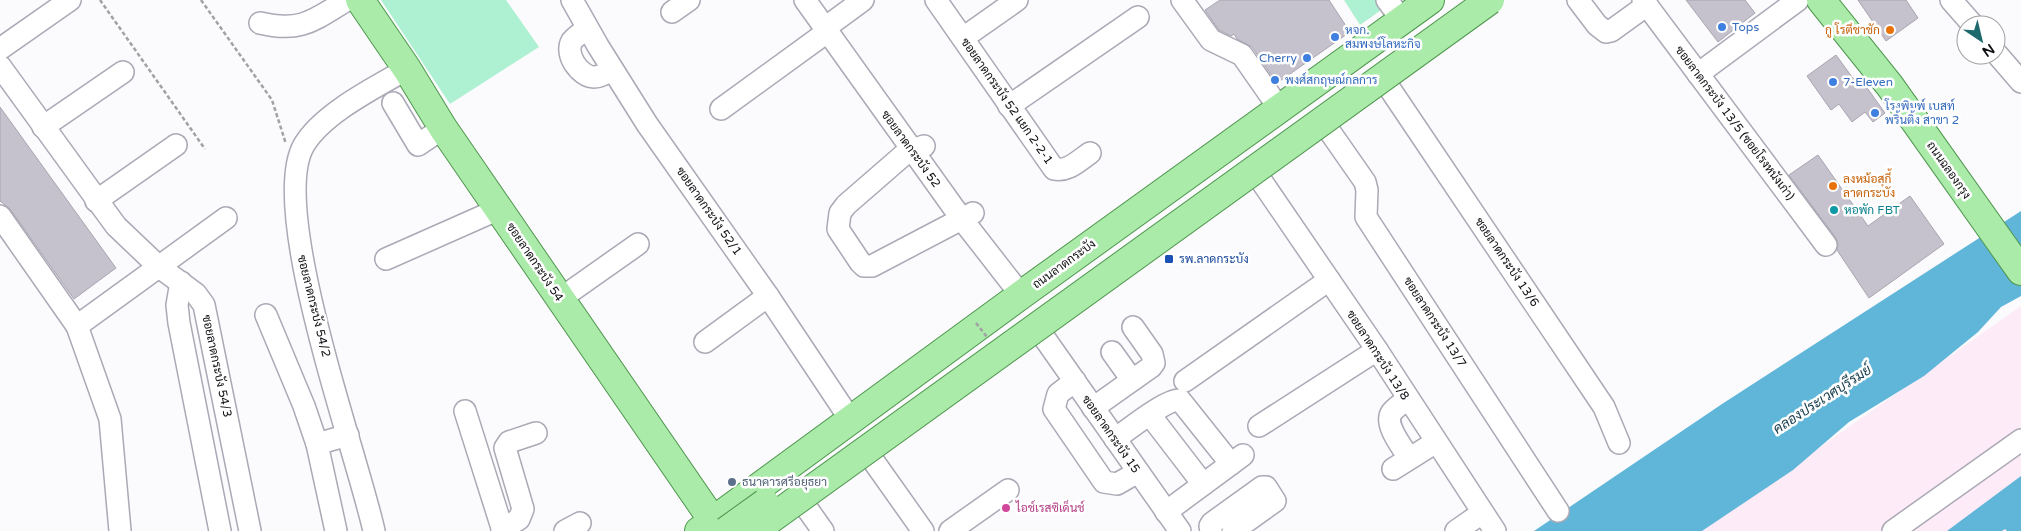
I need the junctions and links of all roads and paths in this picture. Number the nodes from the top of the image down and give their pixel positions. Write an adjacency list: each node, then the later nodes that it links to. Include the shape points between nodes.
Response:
1 (70, 0): 29 (street)
2 (100, 0): 47 (path)
3 (201, 0): 49 (path, via 272,100 284,143)
4 (347, 0): 25 (street, via 298,26 280,28)
5 (360, 0): 32 (main road, ซอยลาดกระบัง 54)
6 (572, 0): 27 (street, ซอยลาดกระบัง 52/1)
7 (805, 0): 26 (street, ซอยลาดกระบัง 52)
8 (820, 0): 26 (street, ซอยลาดกระบัง 52)
9 (864, 0): 26 (street)
10 (936, 0): 28 (street, ซอยลาดกระบัง 52 แยก 2-2-1)
11 (1017, 0): 28 (street)
12 (1430, 0): 22 (main road, ถนนลาดกระบัง)
13 (1460, 0): 97 (main road, bridge)
14 (1490, 0): 104 (main road, bridge)
15 (1507, 0): 37 (main road)
16 (1578, 0): 21 (street, via 1606,32)
17 (1798, 0): 35 (street)
18 (1821, 0): 60 (main road, ถนนฉลองกรุง, via 1890,86)
19 (1951, 0): 23 (street)
20 (1191, 3): 40 (street, via 1211,40 1242,55)
21 (1645, 3): 35 (street, ซอยลาดกระบัง 13/5 (ซอยโรงหนังเก่า))
22 (1395, 10): 40 (main road, ถนนลาดกระบัง)
23 (1964, 15)
24 (1138, 17): 39 (street)
25 (260, 23)
26 (831, 26): 41 (street); 46 (street, ซอยลาดกระบัง 52)
27 (587, 28): 33 (street, ซอยลาดกระบัง 52/1); 33 (street, via 572,42 571,54 576,66 592,77)
28 (963, 38): 39 (street, ซอยลาดกระบัง 52 แยก 2-2-1)
29 (0, 49)
30 (2006, 65): 36 (street)
31 (0, 66): 42 (street, ซอยลาดกระบัง 54/3)
32 (407, 69): 43 (main road, ซอยลาดกระบัง 54); 49 (street, ซอยลาดกระบัง 54/2, via 334,114 304,144)
33 (612, 69): 64 (street, ซอยลาดกระบัง 52/1)
34 (123, 72): 42 (street)
35 (1698, 74): 57 (street, ซอยลาดกระบัง 13/5 (ซอยโรงหนังเก่า))
36 (2021, 82)
37 (1388, 86): 44 (main road); 87 (street, ซอยลาดกระบัง 13/6, via 1604,407)
38 (393, 103): 43 (street, via 418,145)
39 (1009, 106): 48 (street, ซอยลาดกระบัง 52 แยก 2-2-1, via 1054,169 1067,169)
40 (1279, 108): 63 (main road, ถนนลาดกระบัง)
41 (720, 109)
42 (43, 127): 51 (street, ซอยลาดกระบัง 54/3)
43 (443, 128): 52 (main road, ซอยลาดกระบัง 54)
44 (1328, 129): 50 (main road); 94 (street, ซอยลาดกระบัง 13/7, via 1365,182 1366,218)
45 (176, 145): 51 (street)
46 (918, 148): 53 (street, ซอยลาดกระบัง 52); 53 (street, via 840,213 838,228 860,262 864,266 872,266)
47 (205, 149)
48 (1090, 153)
49 (299, 158): 83 (street, ซอยลาดกระบัง 54/2, via 297,232 306,281)
50 (1260, 180): 61 (street, ซอยลาดกระบัง 13/8); 69 (main road)
51 (96, 201): 59 (street, ซอยลาดกระบัง 54/3, via 116,226)
52 (499, 209): 58 (street); 65 (main road, ซอยลาดกระบัง 54)
53 (967, 215): 63 (street, ซอยลาดกระบัง 52)
54 (0, 216): 67 (street)
55 (226, 218): 59 (street)
56 (638, 244): 65 (street)
57 (1826, 245)
58 (386, 259)
59 (158, 266): 62 (street, ซอยลาดกระบัง 54/3); 67 (street)
60 (2021, 271)
61 (1329, 280): 71 (street, ซอยลาดกระบัง 13/8); 75 (street)
62 (181, 282): 100 (street, via 176,305); 101 (street, ซอยลาดกระบัง 54/3, via 196,294 207,313)
63 (1026, 292): 80 (main road, ถนนลาดกระบัง)
64 (768, 296): 70 (street); 80 (street, ซอยลาดกระบัง 52/1)
65 (560, 299): 97 (main road, ซอยลาดกระบัง 54)
66 (266, 315): 88 (street, via 301,398)
67 (77, 326): 99 (street, via 110,419)
68 (1133, 326): 73 (street, via 1152,354 1154,363)
69 (1043, 336): 74 (street, ซอยลาดกระบัง 15); 89 (main road)
70 (705, 342)
71 (1377, 350): 76 (street, ซอยลาดกระบัง 13/8); 81 (street)
72 (1112, 352): 73 (street)
73 (1132, 380): 77 (street)
74 (1075, 381): 77 (street, ซอยลาดกระบัง 15); 90 (street, via 1058,394 1054,409 1104,482 1118,484)
75 (1185, 381)
76 (1407, 399): 86 (street, ซอยลาดกระบัง 13/8); 86 (street, via 1391,412 1390,418 1401,464)
77 (1093, 408): 84 (street, ซอยลาดกระบัง 15)
78 (465, 411): 98 (street)
79 (1150, 415): 84 (street); 91 (street); 91 (street, via 1180,400 1237,459)
80 (850, 419): 97 (main road, ถนนลาดกระบัง)
81 (1259, 426)
82 (536, 433): 98 (street, via 509,442 505,448 522,509 519,519)
83 (348, 435): 88 (street); 103 (street, ซอยลาดกระบัง 54/2)
84 (1116, 439): 90 (street, ซอยลาดกระบัง 15)
85 (2021, 440): 114 (street)
86 (1436, 442): 96 (street, ซอยลาดกระบัง 13/8)
87 (1619, 443)
88 (316, 444): 102 (street)
89 (872, 459): 93 (main road); 107 (street)
90 (1138, 472): 95 (street, ซอยลาดกระบัง 15)
91 (1203, 484): 95 (street)
92 (1008, 490): 108 (street)
93 (806, 506): 105 (main road); 106 (street)
94 (1558, 511)
95 (1166, 512): 109 (street, ซอยลาดกระบัง 15)
96 (1482, 512): 112 (street); 113 (street, ซอยลาดกระบัง 13/8)
97 (714, 529)
98 (503, 530)
99 (120, 531)
100 (220, 531)
101 (250, 531)
102 (336, 531)
103 (374, 531)
104 (754, 531)
105 (772, 531)
106 (824, 531)
107 (923, 531)
108 (950, 531)
109 (1180, 531)
110 (1212, 531): 111 (street, via 1212,523 1266,487 1275,501)
111 (1233, 531)
112 (1456, 531)
113 (1495, 531)
114 (1893, 531)

